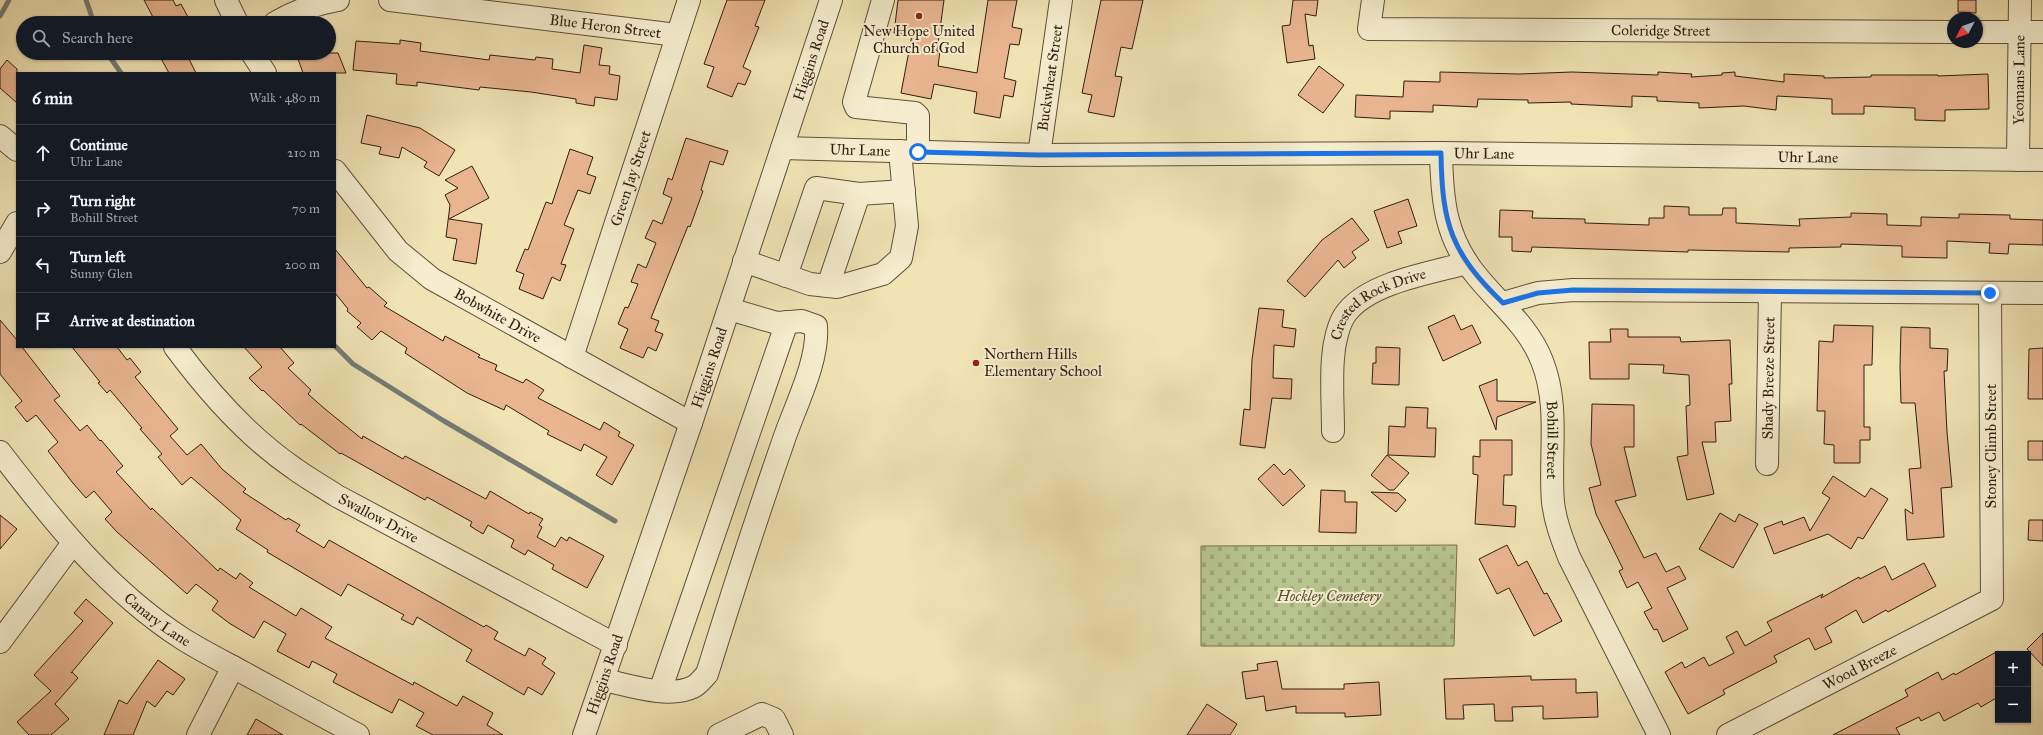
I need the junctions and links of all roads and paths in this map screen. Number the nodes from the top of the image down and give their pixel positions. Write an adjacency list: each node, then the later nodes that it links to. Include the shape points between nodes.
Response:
1 (226, 0): 10 (street)
2 (338, 0): 11 (street, via 303,9)
3 (390, 0): 16 (street, Blue Heron Street)
4 (689, 0): 16 (street, Green Jay Street)
5 (831, 0): 20 (street, Higgins Road)
6 (883, 0): 22 (street, via 854,102 856,107 915,113 918,116)
7 (1061, 0): 24 (street, Buckwheat Street)
8 (1373, 0): 12 (street, Coleridge Street, via 1369,29)
9 (2020, 0): 14 (street, Yeomans Lane)
10 (234, 16)
11 (289, 16)
12 (1947, 32)
13 (1983, 32): 14 (street)
14 (2019, 32): 15 (street); 25 (street, Yeomans Lane)
15 (2043, 32)
16 (677, 35): 43 (street, Green Jay Street)
17 (257, 60): 18 (street)
18 (264, 72)
19 (0, 136): 21 (street)
20 (782, 148): 22 (street, Uhr Lane); 32 (street, Higgins Road)
21 (16, 149)
22 (909, 151): 24 (street, Uhr Lane); 28 (street)
23 (1441, 153): 24 (street, Uhr Lane); 25 (street, Uhr Lane); 33 (street, Bohill Street, via 1445,214 1456,245)
24 (1039, 155)
25 (2018, 160): 26 (street, Uhr Lane)
26 (2043, 160)
27 (336, 172): 43 (street, Bobwhite Drive, via 384,235 415,266 432,279)
28 (904, 191): 29 (street); 35 (street, via 907,226 901,258 883,274 837,287)
29 (859, 194): 34 (street, via 816,188); 35 (street)
30 (16, 225): 31 (street)
31 (0, 252)
32 (744, 261): 34 (street); 40 (street, Higgins Road)
33 (1467, 264): 39 (street, Bohill Street); 45 (street, Crested Rock Drive, via 1377,289 1347,312 1339,327 1333,358)
34 (786, 276): 35 (street, via 810,284)
35 (828, 286)
36 (1770, 292): 37 (street); 39 (street, via 1573,290 1538,293); 47 (street, Shady Breeze Street)
37 (1990, 293): 38 (street); 49 (street, Stoney Climb Street)
38 (2043, 293)
39 (1503, 303): 60 (street, Bohill Street, via 1520,322 1536,348 1550,392 1553,502 1562,539)
40 (729, 309): 41 (street, via 777,323); 44 (street, Higgins Road)
41 (787, 322): 54 (street); 54 (street, via 802,321 816,326 817,339 810,368 780,449 707,674 694,687 674,692)
42 (176, 348): 51 (street, Swallow Drive, via 219,403 255,438 294,469 337,496)
43 (572, 358): 44 (street, Bobwhite Drive)
44 (691, 424): 51 (street, Higgins Road)
45 (1333, 431)
46 (0, 452): 48 (street, Canary Lane, via 46,513)
47 (1767, 464)
48 (73, 543): 50 (street); 52 (street, Canary Lane, via 133,602 183,639)
49 (1992, 599): 61 (street, Wood Breeze)
50 (0, 642)
51 (616, 645): 53 (street, Higgins Road)
52 (233, 667): 55 (street); 56 (street, Canary Lane)
53 (604, 680): 54 (street); 57 (street, Higgins Road)
54 (660, 690)
55 (198, 735)
56 (358, 735)
57 (584, 735)
58 (719, 735): 59 (street, via 762,714 774,719)
59 (782, 735)
60 (1660, 735)
61 (1728, 735)

